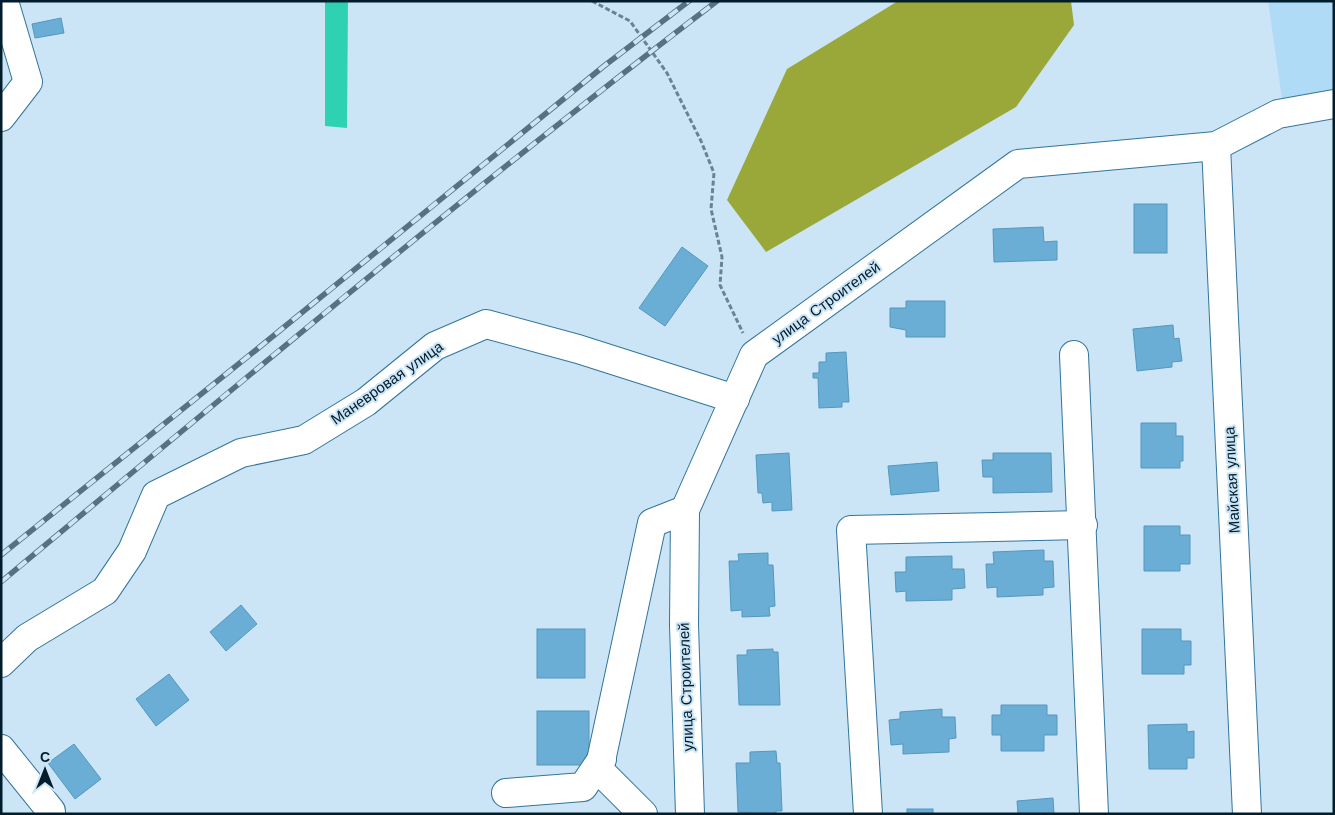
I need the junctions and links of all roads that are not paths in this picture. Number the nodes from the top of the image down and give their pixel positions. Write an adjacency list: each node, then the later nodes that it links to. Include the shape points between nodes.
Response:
1 (4, 1): 3 (street, via 28,82)
2 (1334, 104): 4 (street, улица Строителей, via 1278,114)
3 (1, 117)
4 (1216, 146): 6 (street, улица Строителей, via 1018,164 754,356); 18 (street, Майская улица)
5 (1074, 355): 8 (street)
6 (735, 399): 7 (street, улица Строителей); 9 (street, Маневровая улица, via 578,349 486,324 435,346 366,402 304,440 241,453 156,495 132,551 105,591 27,638)
7 (685, 510): 11 (street, via 652,523); 15 (street, улица Строителей, via 684,625)
8 (1083, 525): 16 (street, via 851,530); 17 (street)
9 (1, 663)
10 (1, 749): 13 (street, via 52,811)
11 (602, 759): 12 (street, via 584,787); 14 (street, via 599,770)
12 (506, 793)
13 (51, 814)
14 (643, 814)
15 (690, 814)
16 (868, 814)
17 (1094, 814)
18 (1247, 814)

